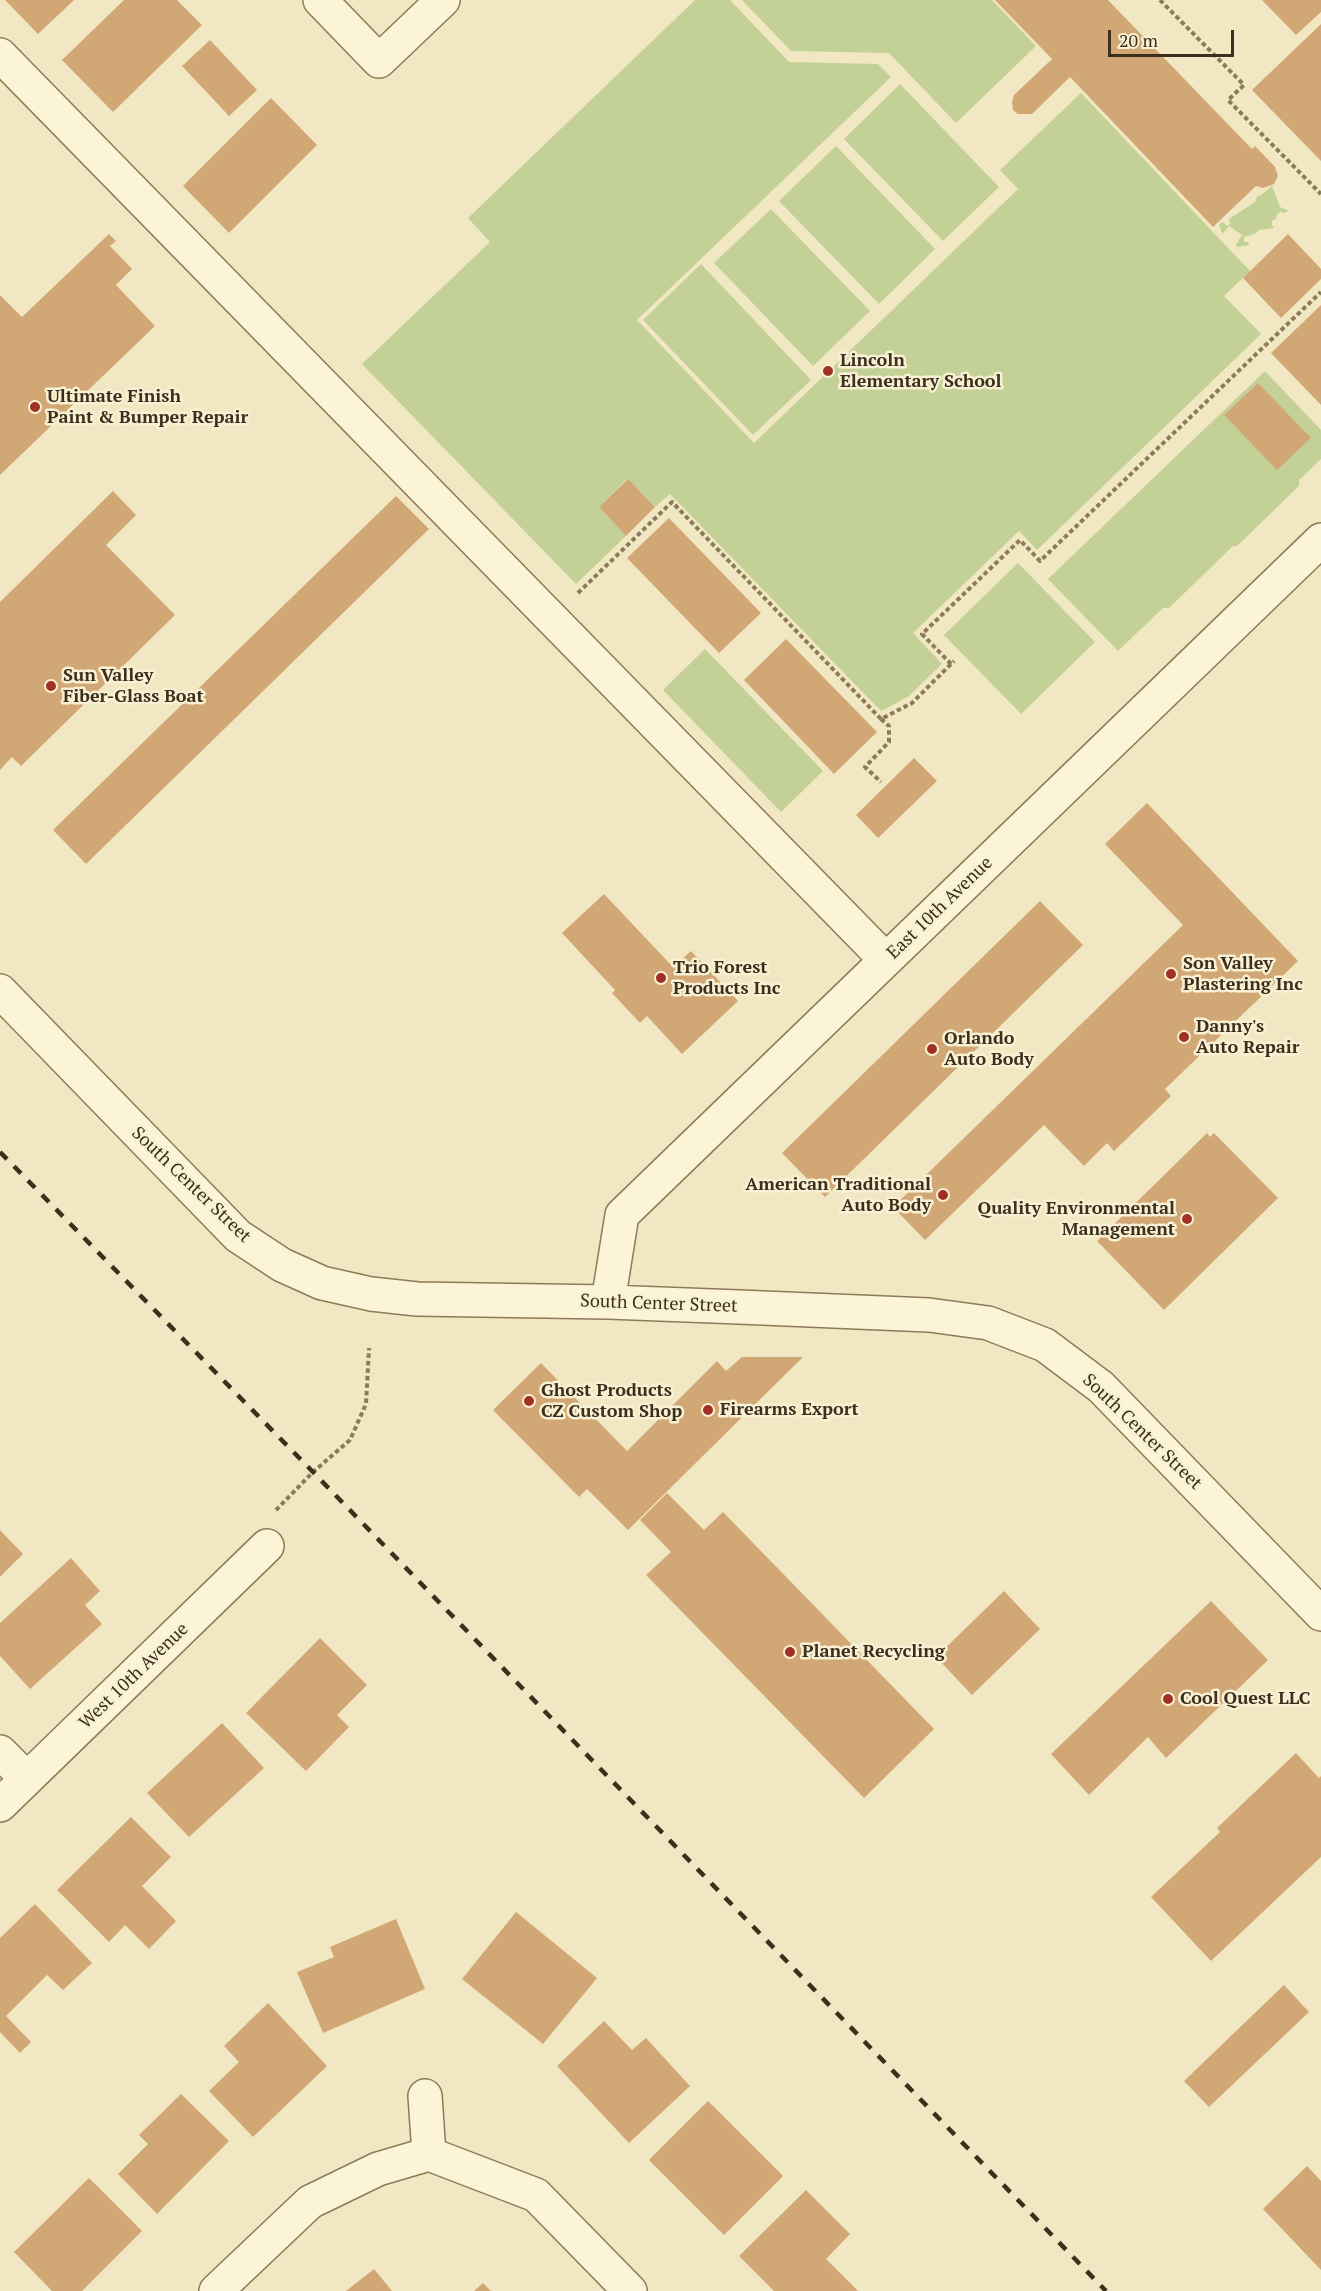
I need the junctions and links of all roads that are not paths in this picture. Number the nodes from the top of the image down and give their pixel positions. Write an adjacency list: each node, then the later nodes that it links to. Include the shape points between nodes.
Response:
1 (320, 0): 2 (street, via 379,61)
2 (443, 0)
3 (0, 55): 5 (street)
4 (1321, 540): 5 (street, East 10th Avenue)
5 (886, 960): 7 (street, East 10th Avenue, via 622,1215)
6 (0, 991): 7 (street, South Center Street, via 238,1236 282,1265 322,1283 371,1294 417,1299)
7 (608, 1302): 9 (street, South Center Street, via 929,1315 988,1323 1045,1345 1101,1387)
8 (267, 1546): 11 (street, West 10th Avenue)
9 (1321, 1614)
10 (0, 1752): 11 (street)
11 (27, 1779): 12 (street, West 10th Avenue)
12 (0, 1805)
13 (425, 2096): 14 (street)
14 (429, 2154): 15 (street, via 378,2169 310,2202); 16 (street, via 536,2195)
15 (216, 2291)
16 (630, 2291)

